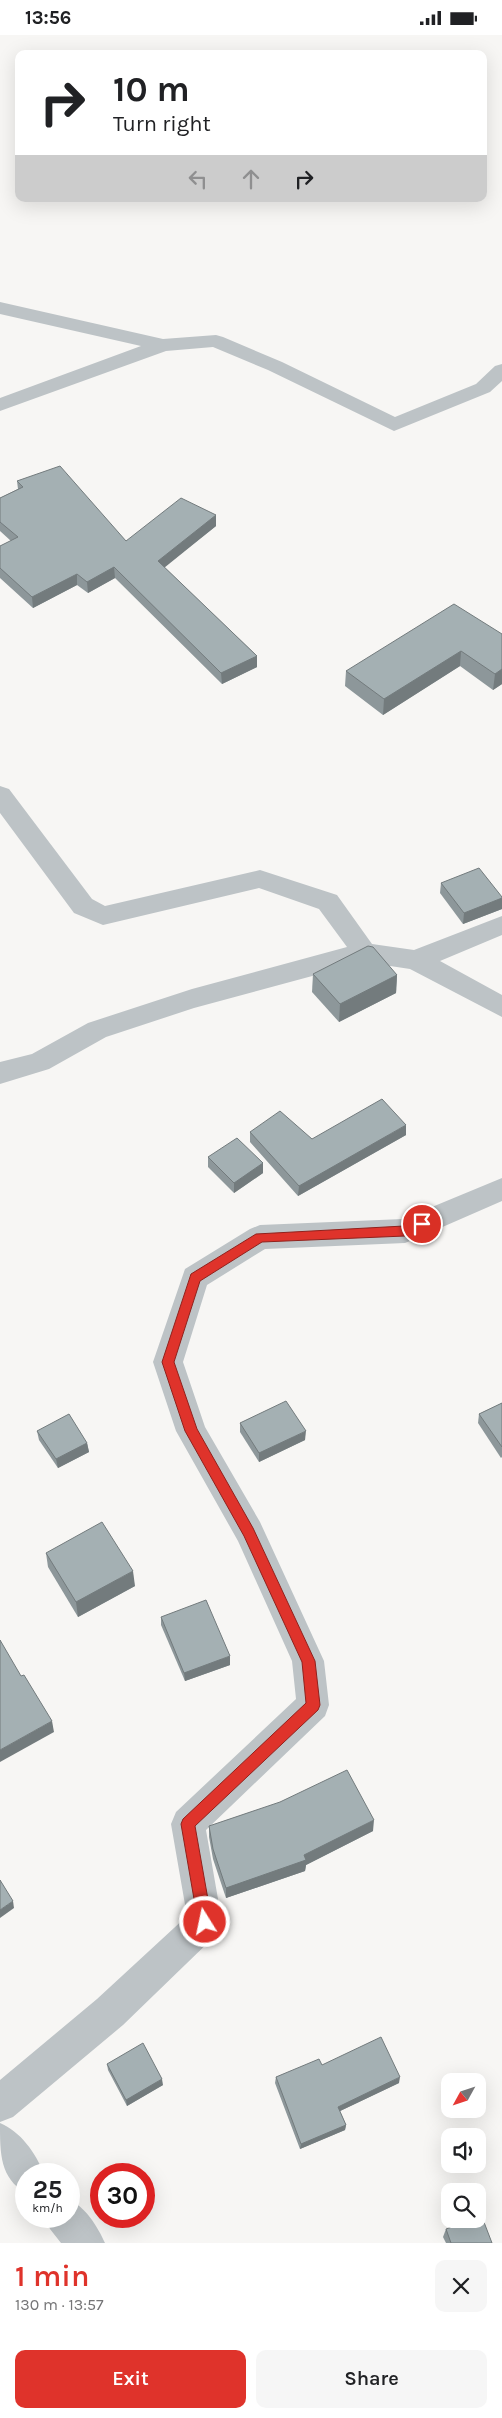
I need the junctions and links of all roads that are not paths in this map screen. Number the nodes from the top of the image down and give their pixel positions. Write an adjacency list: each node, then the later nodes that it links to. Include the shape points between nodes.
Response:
1 (0, 307): 2 (street)
2 (164, 345): 3 (street, via 216,341 275,366 394,425 483,388); 4 (street)
3 (502, 370)
4 (0, 405)
5 (0, 795): 7 (street, via 83,906 103,915 260,879 328,902)
6 (502, 925): 8 (street)
7 (364, 951): 8 (street); 10 (street, via 192,999 97,1030 40,1062)
8 (416, 960): 9 (street)
9 (502, 1007)
10 (0, 1073)
11 (502, 1189): 12 (street, via 405,1231 260,1237 195,1278 168,1362 191,1431 249,1532 308,1661 313,1705 188,1824 205,1922 110,2012)
12 (0, 2104)
13 (0, 2141): 14 (street)
14 (17, 2163)
15 (73, 2228): 16 (street)
16 (86, 2243)

